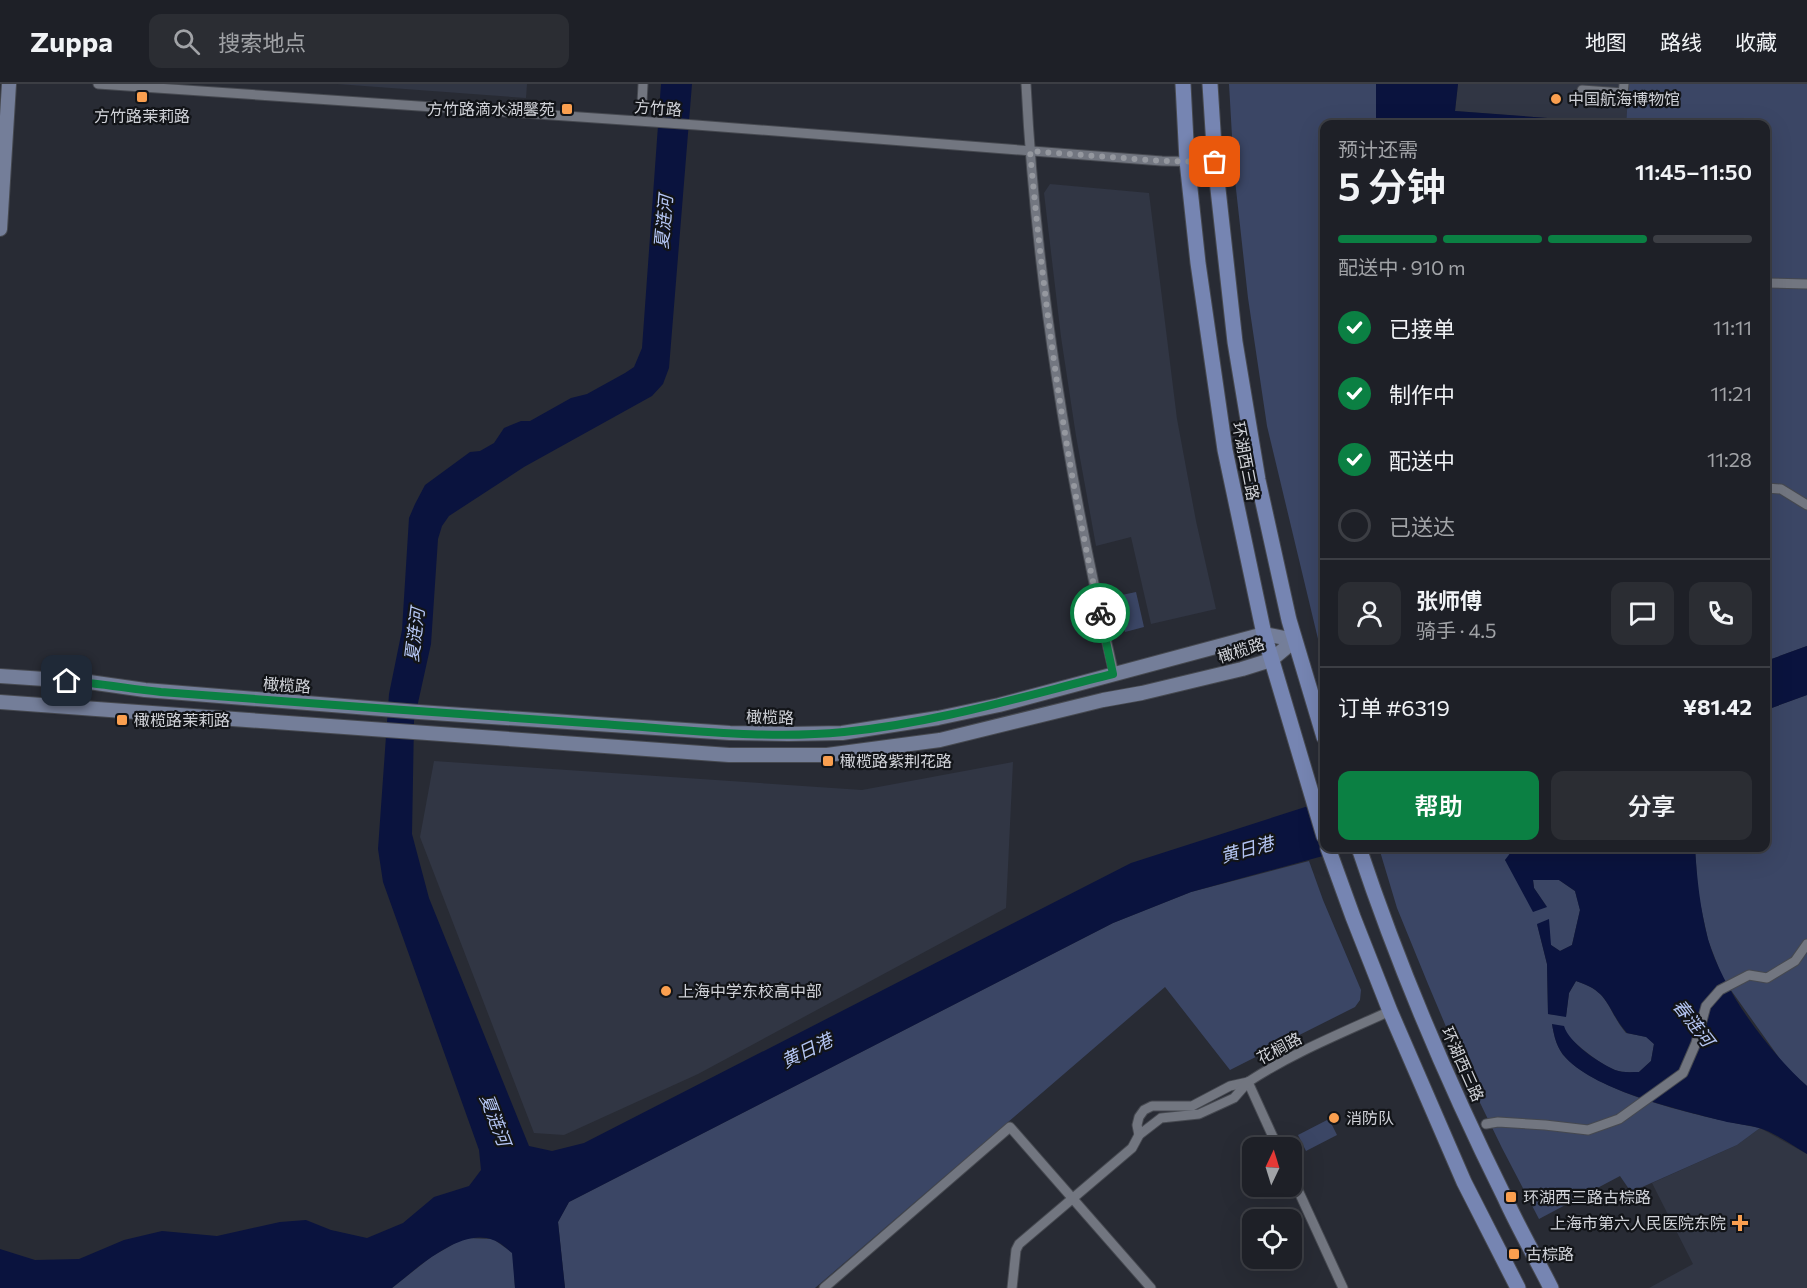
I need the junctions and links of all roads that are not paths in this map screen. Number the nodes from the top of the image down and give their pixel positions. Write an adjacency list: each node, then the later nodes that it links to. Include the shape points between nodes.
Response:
1 (9, 84): 13 (main road)
2 (98, 84): 10 (street, 方竹路)
3 (644, 84): 9 (street)
4 (1026, 84): 10 (street)
5 (1183, 84): 11 (main road, 环湖西三路)
6 (1210, 84): 12 (main road, 环湖西三路)
7 (1624, 84): 8 (street, via 1623,93)
8 (1582, 90)
9 (642, 103)
10 (1030, 151): 11 (street, 方竹路); 21 (street, via 1044,294 1073,483)
11 (1187, 160): 12 (street, 方竹路); 18 (main road, 环湖西三路, via 1221,426)
12 (1215, 162): 19 (main road, 环湖西三路, via 1230,298 1258,480)
13 (0, 229)
14 (1770, 283): 15 (street)
15 (1807, 284)
16 (1770, 488): 17 (street, via 1781,489)
17 (1807, 505)
18 (1264, 634): 19 (main road, 橄榄路); 20 (main road, 环湖西三路); 21 (main road, 橄榄路)
19 (1295, 640): 20 (main road, 橄榄路); 24 (main road, 环湖西三路)
20 (1271, 660): 23 (main road, 橄榄路, via 940,740 828,755 729,755); 25 (main road, 环湖西三路)
21 (1113, 674): 22 (main road, 橄榄路, via 938,718 842,733 788,735 419,712)
22 (0, 676)
23 (0, 702)
24 (1320, 724)
25 (1320, 822)
26 (1360, 852): 41 (main road, 环湖西三路, via 1455,1093)
27 (1330, 853): 29 (main road)
28 (1807, 944): 31 (street, via 1795,961 1767,978 1749,975 1720,990 1706,1006 1683,1073 1619,1119 1588,1130)
29 (1390, 1011): 30 (street, 花榈路, via 1311,1047); 40 (main road, via 1464,1182)
30 (1248, 1082): 32 (street, via 1234,1098 1199,1114 1161,1118); 32 (street, via 1230,1086 1192,1106 1152,1106 1139,1117); 33 (street, 花榈路)
31 (1486, 1124)
32 (1139, 1136): 34 (street, via 1132,1148)
33 (1273, 1137)
34 (1072, 1197): 36 (street, via 1010,1127); 37 (street, via 1019,1244); 38 (street)
35 (1301, 1197): 39 (street)
36 (824, 1288)
37 (1012, 1288)
38 (1151, 1288)
39 (1344, 1288)
40 (1518, 1288)
41 (1551, 1288)

